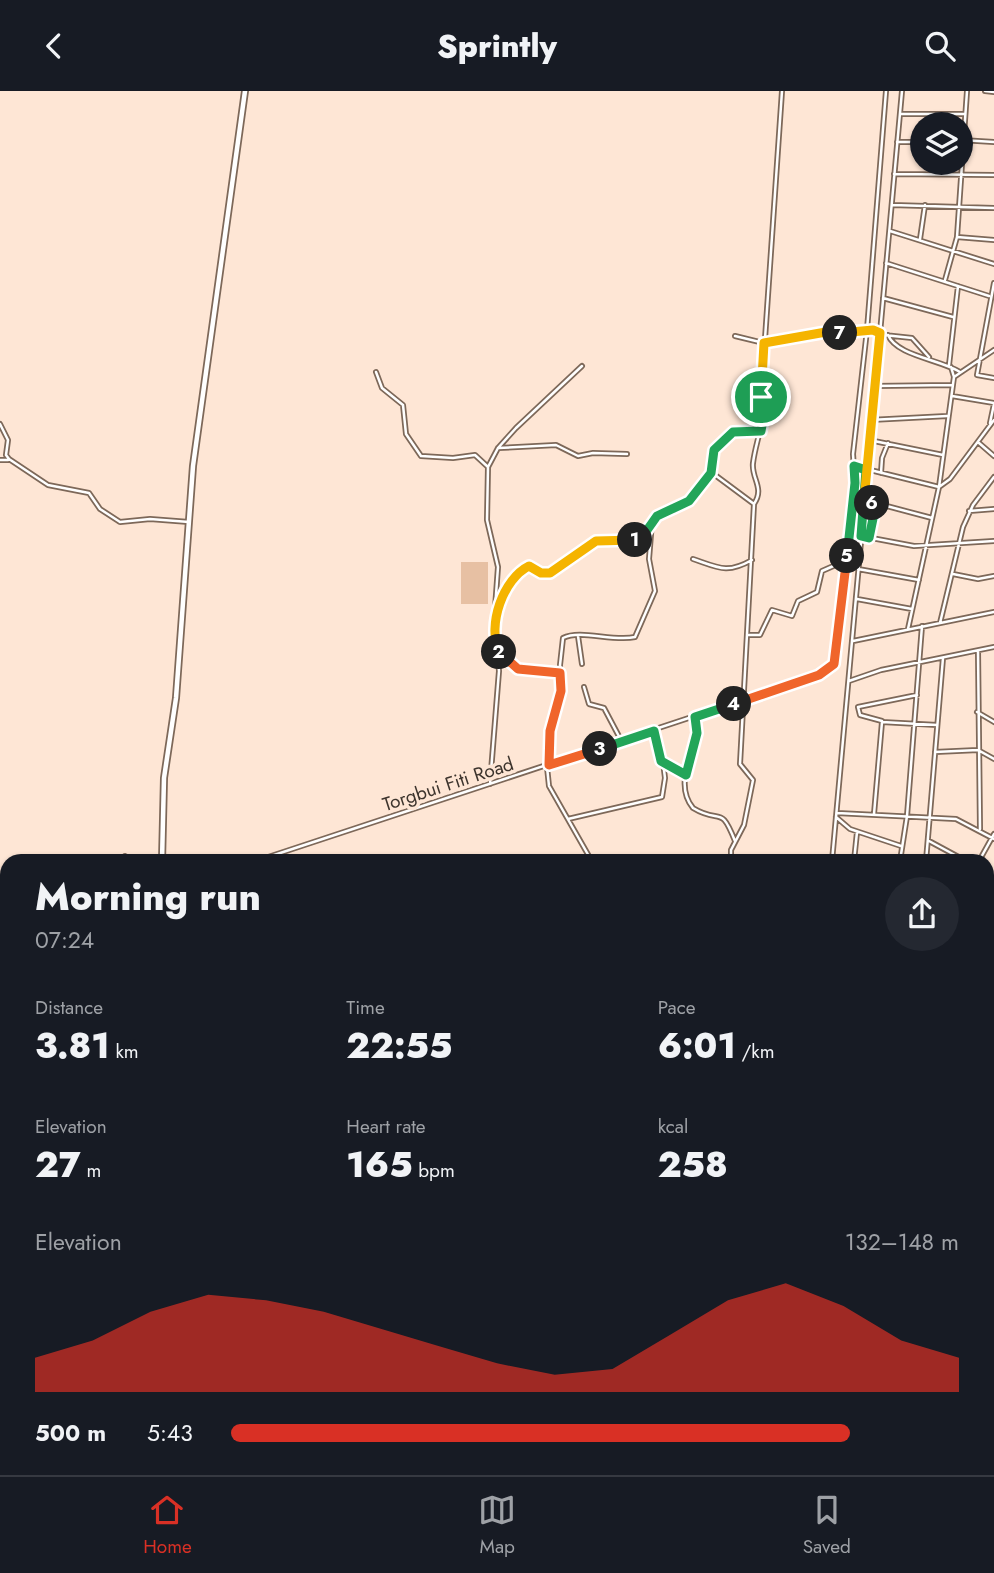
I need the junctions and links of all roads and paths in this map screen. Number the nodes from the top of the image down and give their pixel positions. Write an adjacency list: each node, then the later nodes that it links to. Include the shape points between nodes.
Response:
1 (245, 91): 83 (street)
2 (782, 91): 41 (street)
3 (886, 91): 37 (street)
4 (902, 91): 9 (street)
5 (967, 91): 8 (street)
6 (985, 91): 7 (street)
7 (994, 92)
8 (965, 112)
9 (900, 114): 10 (street); 12 (street)
10 (910, 114)
11 (973, 141): 14 (street)
12 (897, 142): 13 (street); 16 (street)
13 (910, 142)
14 (994, 142)
15 (973, 173): 18 (street)
16 (894, 174): 17 (street); 20 (street)
17 (910, 174)
18 (994, 174)
19 (961, 175): 22 (street)
20 (892, 205): 21 (street); 24 (street)
21 (925, 205): 22 (street); 26 (street)
22 (960, 207): 23 (street); 25 (street)
23 (994, 208)
24 (889, 231): 26 (street); 29 (street)
25 (957, 237): 27 (street); 28 (street)
26 (920, 239): 28 (street)
27 (994, 240)
28 (954, 251): 30 (street); 31 (street)
29 (887, 263): 31 (street); 35 (street)
30 (994, 264)
31 (945, 280): 33 (street)
32 (994, 283): 34 (street)
33 (958, 286): 34 (street); 36 (street)
34 (989, 296): 44 (street)
35 (883, 298): 36 (street); 38 (street)
36 (953, 317): 46 (street)
37 (867, 330): 38 (street); 41 (street); 70 (street)
38 (880, 333): 39 (street); 51 (street)
39 (888, 335): 43 (street, via 898,348); 43 (street, via 912,338)
40 (735, 336): 41 (street)
41 (764, 343): 60 (street)
42 (994, 351): 44 (street)
43 (929, 357): 46 (street)
44 (979, 360): 48 (street); 50 (street, via 977,375)
45 (582, 366): 64 (street, via 547,395)
46 (950, 366): 48 (street); 49 (street)
47 (376, 372): 71 (street, via 382,388 403,405 406,434 421,456 475,456)
48 (960, 372): 49 (street)
49 (954, 377): 52 (street)
50 (994, 378)
51 (874, 386): 52 (street); 56 (street)
52 (952, 386): 53 (street)
53 (951, 396): 54 (street); 55 (street)
54 (994, 403): 59 (street)
55 (947, 416): 56 (street); 66 (street)
56 (870, 420): 61 (street)
57 (994, 420): 59 (street)
58 (0, 424): 69 (street)
59 (990, 426): 63 (street)
60 (761, 431): 73 (street, via 733,432 714,450); 79 (street, via 752,464 759,482)
61 (869, 440): 62 (street); 72 (street)
62 (888, 443): 66 (street); 74 (street)
63 (979, 443): 67 (street); 76 (street)
64 (498, 448): 65 (street, via 548,445 578,456); 71 (street)
65 (627, 454)
66 (943, 455): 76 (street)
67 (994, 456)
68 (0, 460): 69 (street)
69 (11, 460): 83 (street, via 48,485 89,493 115,521)
70 (854, 466): 72 (street); 92 (street)
71 (488, 467): 100 (street, via 487,520 498,567)
72 (866, 470): 74 (street); 77 (street)
73 (710, 474): 79 (street); 84 (street, via 689,501 657,516)
74 (881, 474): 76 (street)
75 (994, 477): 81 (street)
76 (939, 487): 82 (street)
77 (864, 500): 78 (street); 85 (street)
78 (876, 504): 82 (street); 86 (street)
79 (754, 505): 91 (street)
80 (994, 509): 81 (street)
81 (969, 512): 88 (street)
82 (933, 518): 89 (street)
83 (189, 522): 148 (street, via 176,698 164,778)
84 (651, 526): 100 (street, via 638,540 596,541 550,573 526,567 506,589); 105 (street, via 649,562 655,591 637,635 626,639)
85 (861, 536): 86 (street); 93 (street)
86 (869, 538): 89 (street)
87 (994, 541): 88 (street)
88 (958, 544): 89 (street); 94 (street)
89 (927, 546): 96 (street)
90 (693, 559): 91 (street, via 729,569)
91 (752, 560): 104 (street)
92 (847, 560): 104 (street, via 822,571 817,592 799,601 792,616 772,610 760,635); 121 (street, Torgbui Fiti Road, via 834,664 819,675)
93 (858, 569): 96 (street); 97 (street)
94 (953, 574): 95 (street, via 978,579); 101 (street)
95 (994, 576)
96 (919, 580): 98 (street)
97 (856, 599): 98 (street); 106 (street)
98 (912, 609): 103 (street)
99 (994, 612): 101 (street)
100 (494, 622): 108 (street)
101 (940, 623): 102 (street)
102 (922, 626): 103 (street); 111 (street)
103 (908, 629): 106 (street)
104 (749, 635): 121 (street)
105 (578, 636): 112 (street); 114 (street, via 564,638)
106 (853, 641): 118 (street)
107 (994, 647): 109 (street)
108 (497, 649): 113 (street); 115 (street)
109 (978, 651): 110 (street); 122 (street)
110 (943, 658): 111 (street); 127 (street)
111 (920, 663): 118 (street); 120 (street)
112 (582, 664)
113 (510, 665): 115 (street); 116 (street)
114 (560, 665): 116 (street); 117 (street)
115 (499, 667): 136 (street)
116 (554, 670): 117 (street)
117 (560, 673): 134 (street)
118 (849, 681): 138 (street)
119 (583, 687): 129 (street, via 589,704 604,708)
120 (917, 695): 124 (street, via 858,707 860,715); 126 (street)
121 (743, 701): 123 (street, Torgbui Fiti Road); 146 (street, via 740,764 753,780 744,825)
122 (977, 712): 125 (street); 130 (street)
123 (695, 717): 128 (street, Torgbui Fiti Road); 135 (street, via 697,733)
124 (883, 721): 126 (street); 137 (street)
125 (994, 722)
126 (914, 723): 127 (street); 139 (street)
127 (937, 725): 131 (street)
128 (654, 731): 129 (street, Torgbui Fiti Road); 133 (street)
129 (622, 741): 134 (street, Torgbui Fiti Road)
130 (978, 750): 131 (street); 132 (street); 142 (street)
131 (935, 752): 140 (street)
132 (994, 759)
133 (663, 762): 135 (street); 141 (street, via 662,797)
134 (548, 766): 136 (street, Torgbui Fiti Road); 141 (street, via 549,786)
135 (686, 775): 146 (street, via 689,803 729,824)
136 (490, 785): 149 (street, Torgbui Fiti Road)
137 (874, 814): 138 (street); 139 (street)
138 (837, 815): 143 (street); 152 (street)
139 (907, 816): 140 (street); 147 (street)
140 (930, 817): 142 (street, via 956,819); 145 (street)
141 (568, 819): 150 (street)
142 (980, 829): 144 (street)
143 (857, 832): 147 (street); 153 (street)
144 (993, 837): 157 (street)
145 (928, 840): 155 (street); 156 (street)
146 (735, 842): 151 (street)
147 (901, 846): 154 (street)
148 (162, 854)
149 (278, 854)
150 (586, 854)
151 (732, 854)
152 (833, 854)
153 (855, 854)
154 (900, 854)
155 (927, 854)
156 (953, 854)
157 (983, 854)
158 (244, 1475): 159 (street)
159 (255, 1475)

